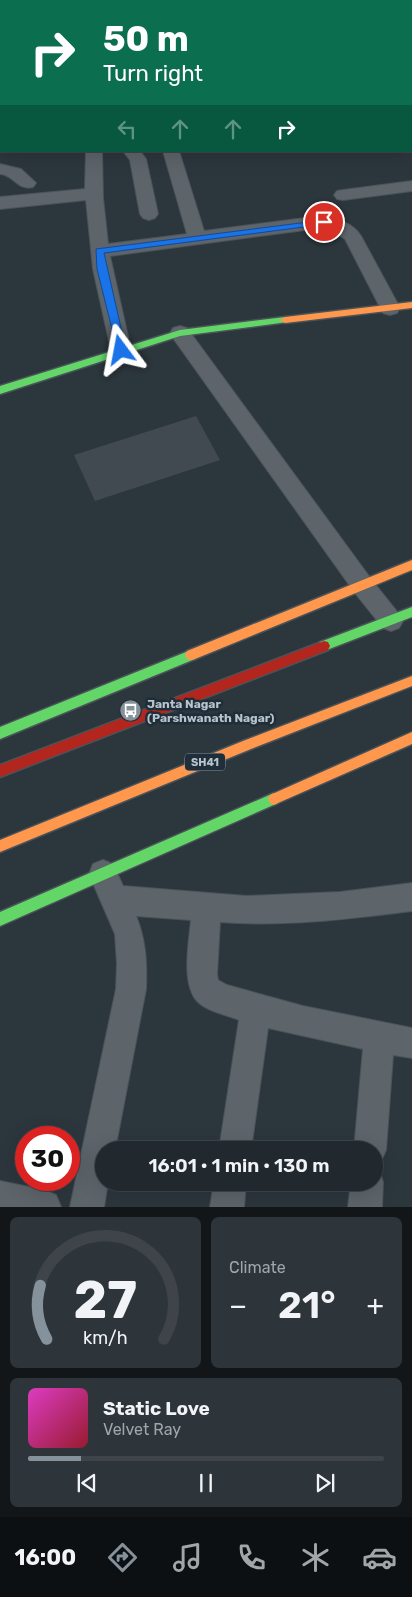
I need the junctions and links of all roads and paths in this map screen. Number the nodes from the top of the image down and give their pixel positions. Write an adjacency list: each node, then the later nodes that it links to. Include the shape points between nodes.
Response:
1 (94, 152): 7 (street)
2 (132, 152): 10 (street, via 138,159)
3 (171, 152): 11 (street)
4 (0, 170): 5 (street, via 18,173)
5 (26, 183)
6 (412, 186): 8 (street)
7 (94, 194): 9 (street); 12 (street)
8 (343, 195)
9 (0, 203)
10 (149, 214)
11 (197, 238): 12 (street); 14 (street, via 335,223 352,236)
12 (99, 251): 16 (street)
13 (412, 305): 14 (street)
14 (390, 308): 15 (street)
15 (180, 333): 16 (street); 19 (street)
16 (121, 350): 17 (street)
17 (0, 390)
18 (412, 564): 19 (street)
19 (363, 586): 21 (street); 23 (street)
20 (412, 612): 21 (street)
21 (391, 621): 25 (street)
22 (412, 681): 26 (street, SH41)
23 (0, 733)
24 (412, 738): 27 (street)
25 (0, 771)
26 (0, 846)
27 (108, 887): 29 (street); 30 (street); 40 (street, via 129,934 131,989)
28 (412, 897): 29 (street, via 289,909)
29 (207, 908): 31 (street, via 201,977 207,990 216,997)
30 (0, 919)
31 (256, 1010): 32 (street); 34 (street)
32 (379, 1036): 33 (street); 35 (street)
33 (412, 1043)
34 (236, 1141)
35 (371, 1141)
36 (229, 1191): 41 (street)
37 (366, 1191): 42 (street)
38 (0, 1198): 39 (street)
39 (44, 1207)
40 (87, 1207)
41 (226, 1207)
42 (365, 1207)

